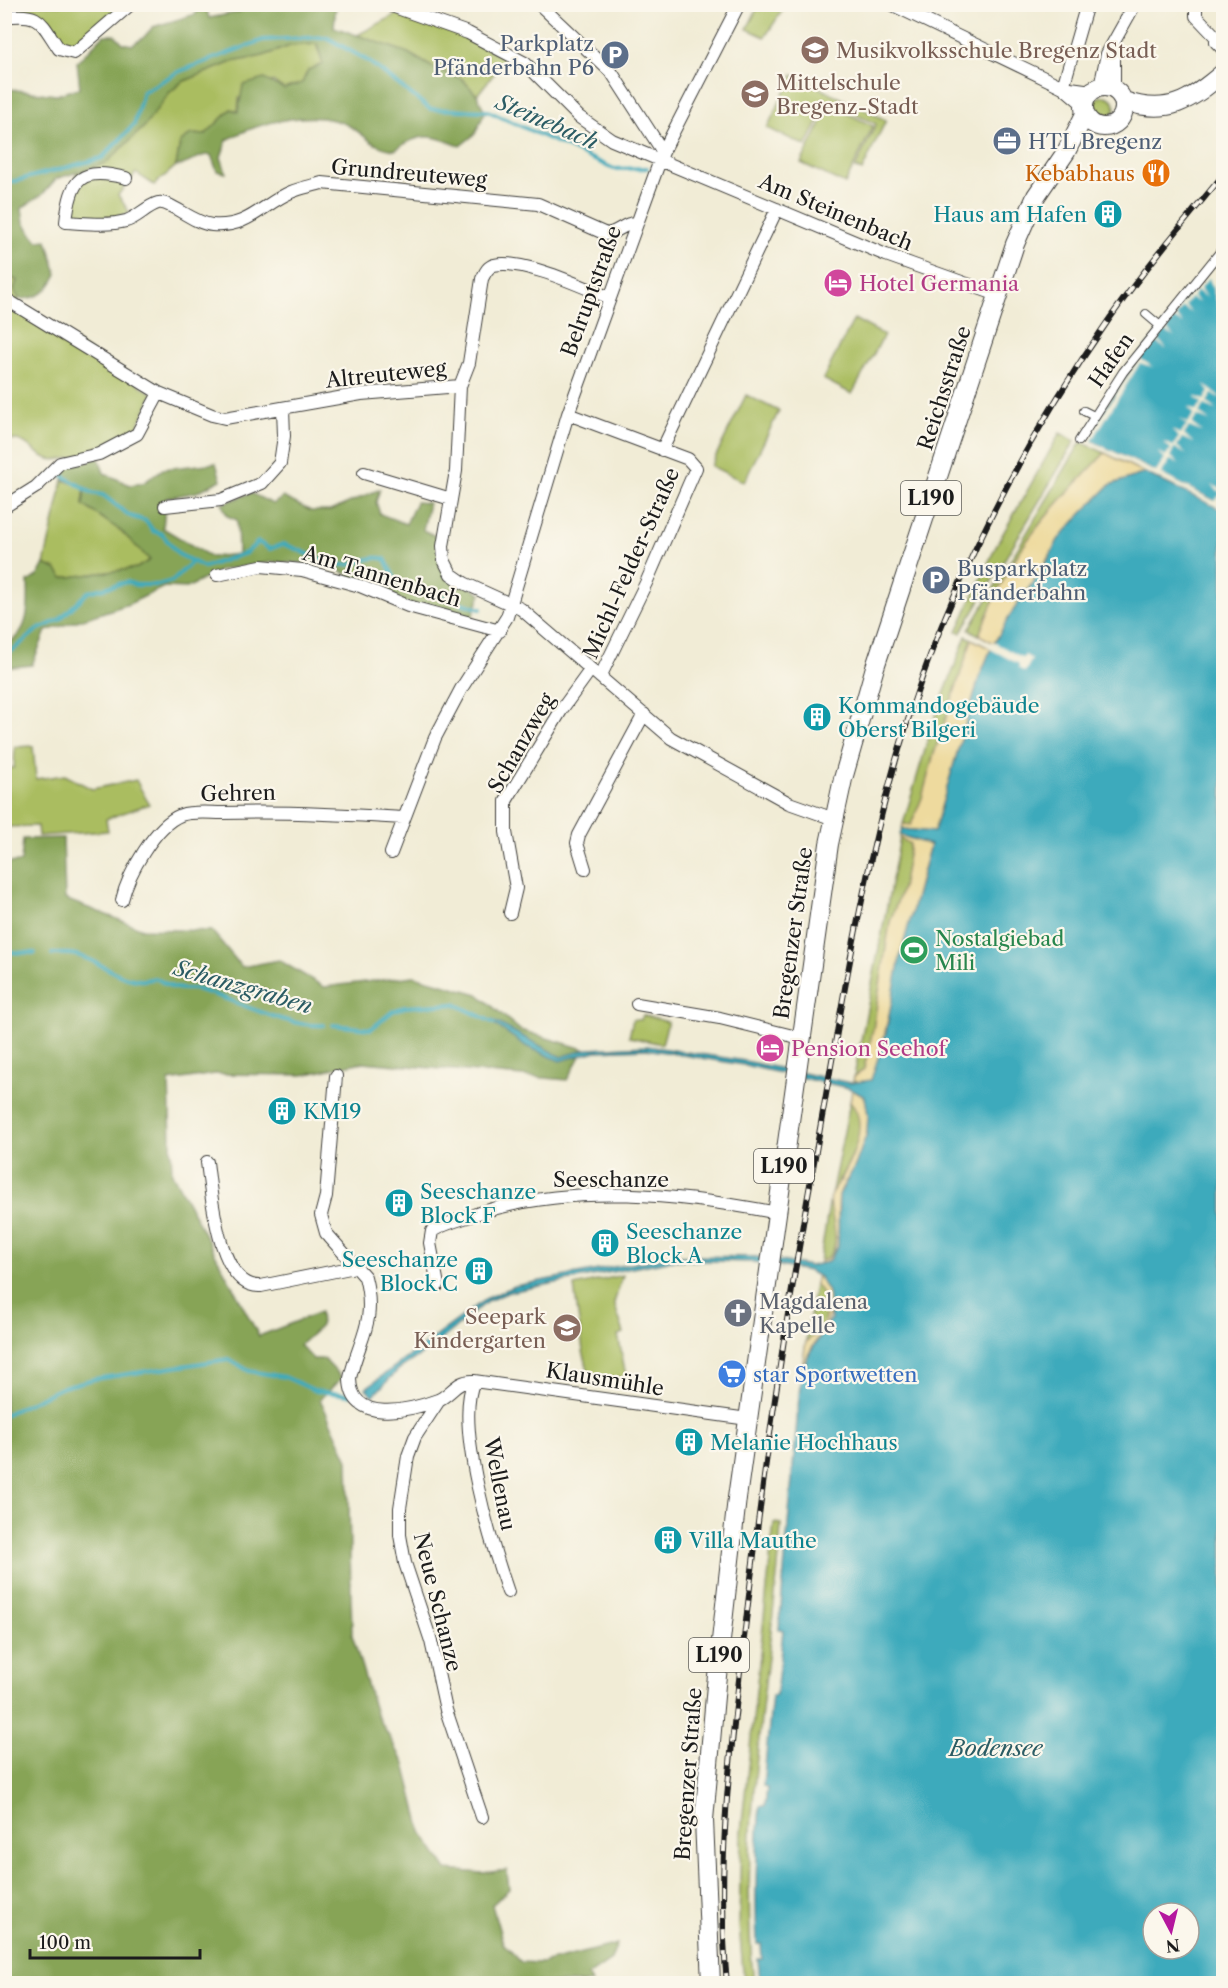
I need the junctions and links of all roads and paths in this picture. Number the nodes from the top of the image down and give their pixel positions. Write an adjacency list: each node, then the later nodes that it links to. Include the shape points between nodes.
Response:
1 (131, 4): 9 (street, via 74,53 59,49 34,16)
2 (386, 4): 16 (street, Am Steinenbach, via 468,33 525,63 579,117 612,140)
3 (539, 4): 16 (street, via 612,74)
4 (739, 4): 16 (street, Belruptstraße)
5 (1087, 4): 13 (street)
6 (1135, 4): 14 (street, via 1115,42)
7 (894, 5): 13 (street)
8 (1196, 10): 10 (street)
9 (4, 17)
10 (1224, 50)
11 (1224, 72): 14 (main road, via 1178,104 1145,106)
12 (1224, 86): 14 (main road, L190, via 1200,104 1167,115)
13 (1063, 87): 14 (street)
14 (1103, 101): 15 (main road, Reichsstraße / L190); 15 (main road, Reichsstraße / L190, via 1112,126 1101,127)
15 (1066, 152): 21 (main road, Reichsstraße / L190, via 1036,196)
16 (662, 156): 18 (street, Am Steinenbach); 19 (street, Belruptstraße)
17 (126, 178): 19 (street, Grundreuteweg, via 102,172 89,174 75,184 66,222 126,221 158,203 171,205 194,221 212,225 238,223 291,192 322,183 538,204 606,234 629,222)
18 (777, 209): 21 (street, Am Steinenbach, via 886,255); 33 (street, Michl-Felder-Straße)
19 (638, 223): 23 (street, Belruptstraße)
20 (1224, 247): 25 (street, Hafen)
21 (998, 295): 44 (main road, Reichsstraße / L190, via 867,696)
22 (4, 298): 27 (street, Altreuteweg)
23 (610, 298): 26 (street, Altreuteweg, via 538,270 494,266 482,279 470,363); 30 (street, Belruptstraße)
24 (1146, 314): 25 (street, Hafen)
25 (1159, 325): 31 (street, Hafen)
26 (460, 386): 28 (street, Altreuteweg, via 361,394); 35 (street)
27 (159, 393): 28 (street, Altreuteweg, via 225,418); 37 (street, via 137,434 99,454 60,463 36,487)
28 (283, 408): 36 (street, via 280,463 262,483 220,500)
29 (1084, 411): 31 (street, Hafen)
30 (568, 414): 33 (street, Michl-Felder-Straße); 39 (street, Belruptstraße)
31 (1094, 416): 32 (street, Hafen)
32 (1081, 440)
33 (662, 450): 41 (street, Michl-Felder-Straße, via 692,461 696,472)
34 (364, 473): 35 (street)
35 (451, 499): 39 (street, via 443,546 447,567 464,583)
36 (165, 506)
37 (4, 507)
38 (216, 574): 40 (street, Am Tannenbach, via 261,566 302,570 360,586 408,606)
39 (511, 604): 40 (street); 41 (street)
40 (500, 631): 43 (street, via 461,689 435,738)
41 (595, 673): 42 (street); 48 (street, Schanzweg, via 562,709 506,801 506,832 516,888)
42 (644, 714): 44 (street, via 671,738 740,777 800,809); 46 (street, via 579,835)
43 (403, 818): 45 (street); 47 (street, Gehren, via 298,811 182,814 164,825 132,872)
44 (834, 819): 50 (main road, Bregenzer Straße / L190)
45 (391, 853)
46 (585, 869)
47 (122, 900)
48 (510, 914)
49 (637, 1004): 50 (street, via 720,1018)
50 (801, 1038): 53 (main road, Bregenzer Straße / L190)
51 (336, 1076): 54 (street, via 321,1215 326,1233)
52 (207, 1162): 54 (street, via 217,1227 232,1268 243,1281 261,1286)
53 (778, 1213): 55 (street, Seeschanze, via 600,1194 535,1199 450,1222 432,1231 430,1243); 58 (main road, Bregenzer Straße / L190)
54 (355, 1267): 57 (street, via 365,1277 369,1311 366,1337 350,1378 357,1399 370,1409 386,1412)
55 (438, 1285)
56 (474, 1381): 57 (street, via 459,1383); 58 (street, Klausmühle); 59 (street, Wellenau, via 468,1410 476,1476 489,1538)
57 (440, 1399): 60 (street, Neue Schanze, via 415,1437 408,1456 400,1535 405,1563 431,1641 446,1710)
58 (748, 1419): 61 (main road, Bregenzer Straße / L190, via 706,1785 704,1844)
59 (508, 1592)
60 (482, 1816)
61 (711, 1983)

